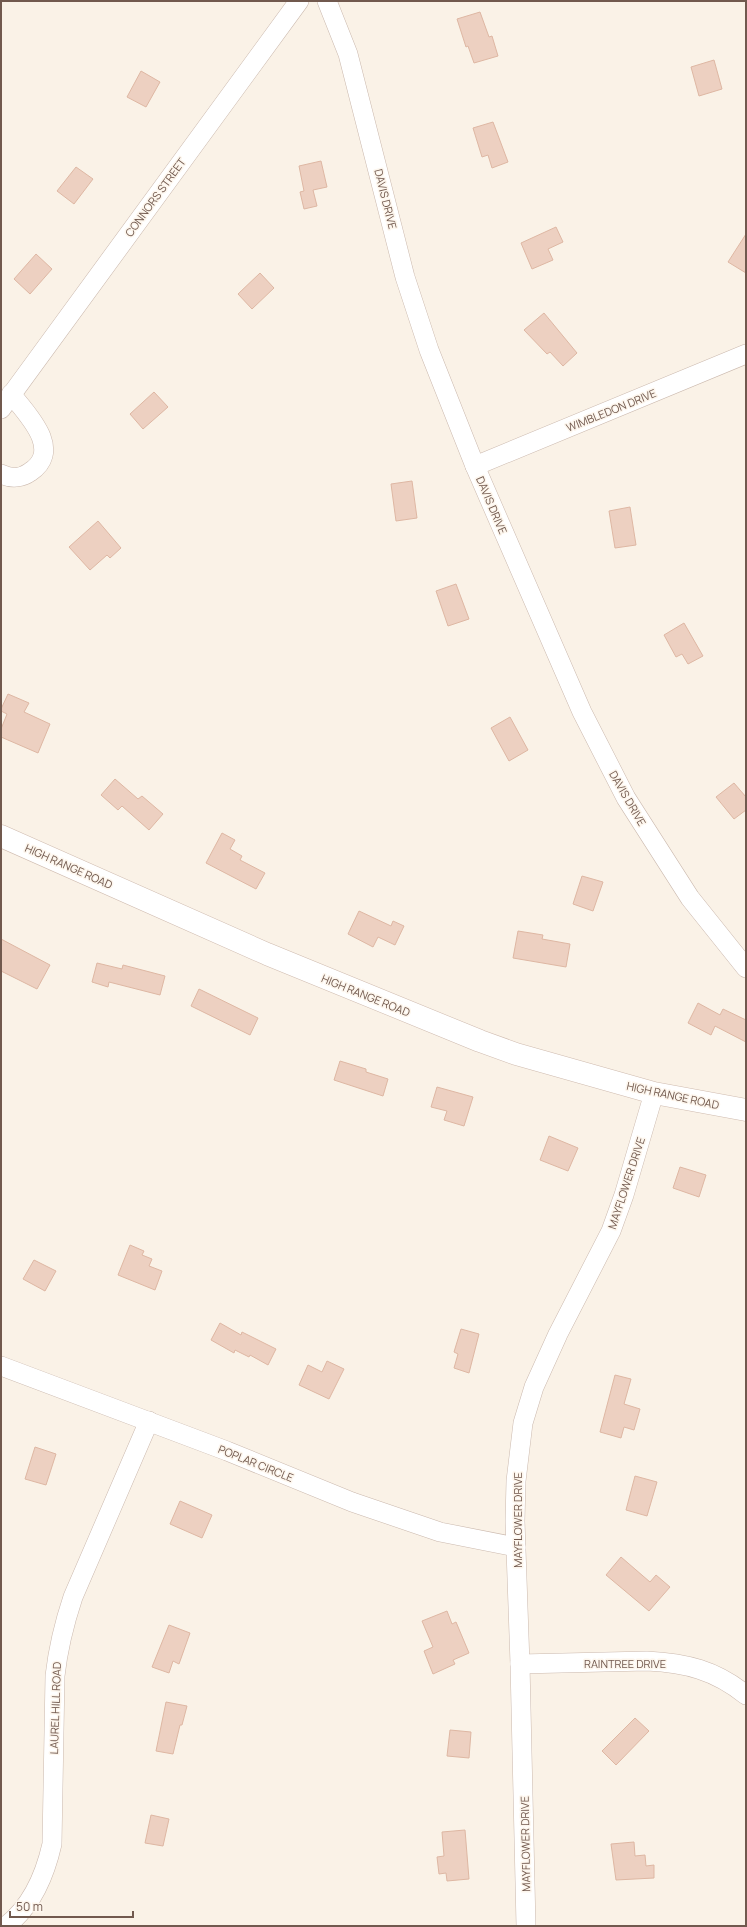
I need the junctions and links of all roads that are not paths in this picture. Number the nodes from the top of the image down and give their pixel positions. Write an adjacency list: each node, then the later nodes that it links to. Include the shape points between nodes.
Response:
1 (299, 1): 4 (street, CONNORS STREET)
2 (327, 1): 5 (street, DAVIS DRIVE, via 355,76 412,299 429,350)
3 (746, 354): 5 (street, WIMBLEDON DRIVE)
4 (6, 402): 6 (street, CONNORS STREET, via 41,435 44,445 43,455 32,471 14,477)
5 (475, 466): 8 (street, DAVIS DRIVE, via 582,712 623,792 690,898)
6 (1, 474)
7 (1, 836): 9 (street, HIGH RANGE ROAD, via 267,954 480,1041 516,1054)
8 (746, 968)
9 (654, 1093): 10 (street, HIGH RANGE ROAD); 13 (street, MAYFLOWER DRIVE, via 611,1231 558,1334 534,1387 523,1423 516,1481)
10 (746, 1110)
11 (1, 1366): 12 (street, POPLAR CIRCLE)
12 (149, 1421): 13 (street, POPLAR CIRCLE, via 352,1502 440,1532); 16 (street, LAUREL HILL ROAD, via 73,1597 64,1624 54,1676 52,1844 47,1866 37,1889)
13 (516, 1547): 14 (street, MAYFLOWER DRIVE)
14 (520, 1664): 15 (street, RAINTREE DRIVE, via 666,1662 704,1669); 17 (street, MAYFLOWER DRIVE)
15 (746, 1695)
16 (6, 1926)
17 (526, 1926)

